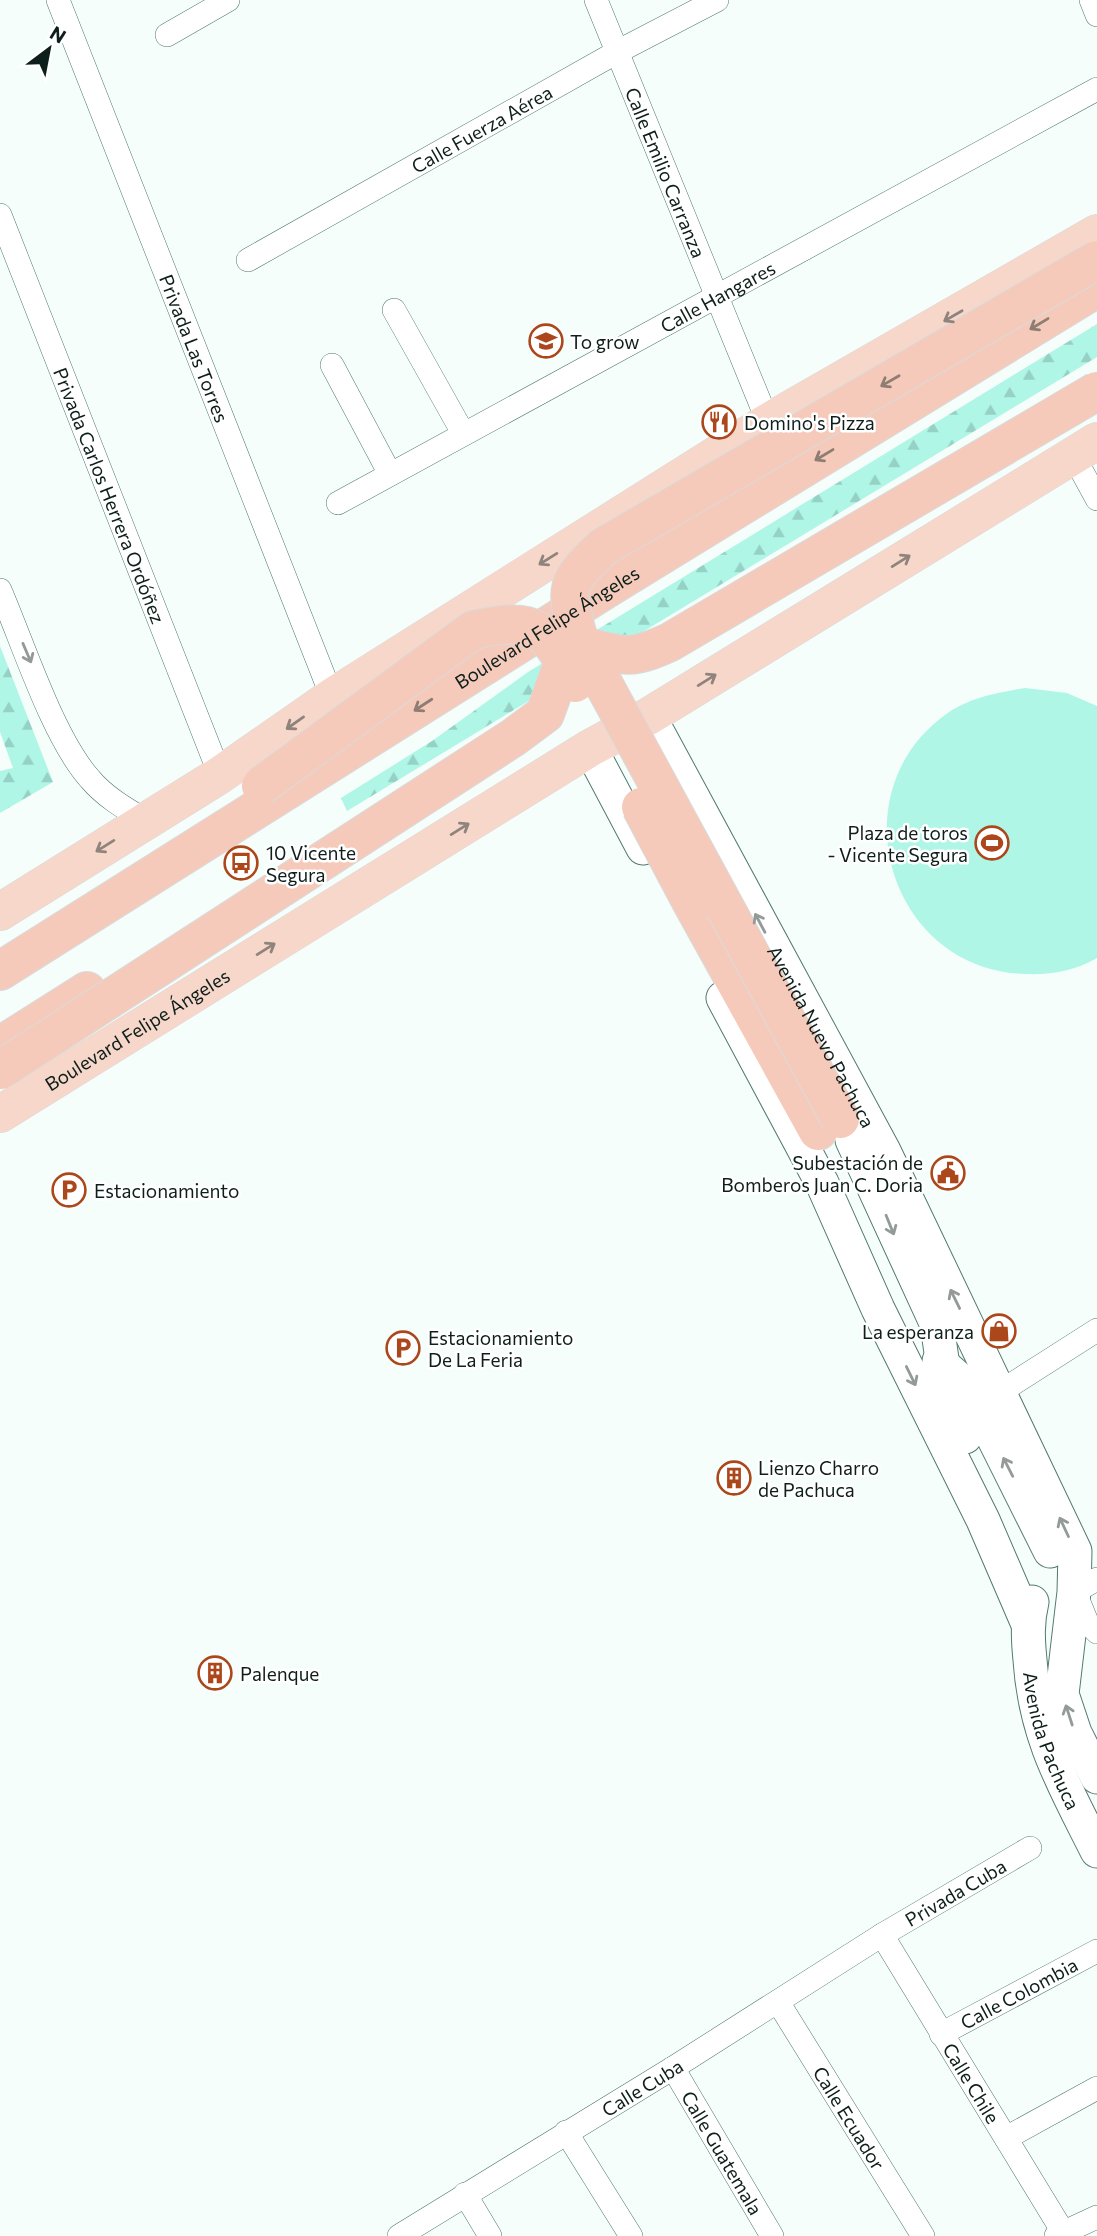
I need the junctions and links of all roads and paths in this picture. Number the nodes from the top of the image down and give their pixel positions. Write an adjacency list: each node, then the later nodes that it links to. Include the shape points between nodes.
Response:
1 (58, 0): 28 (street, Privada Las Torres)
2 (228, 0): 7 (street)
3 (596, 0): 8 (street, Calle Emilio Carranza)
4 (717, 0): 8 (street, Calle Fuerza Aérea)
5 (1091, 0): 6 (street)
6 (1097, 15)
7 (167, 35)
8 (617, 52): 12 (street, Calle Fuerza Aérea); 15 (street, Calle Emilio Carranza)
9 (1097, 89): 15 (street, Calle Hangares)
10 (0, 215): 32 (street, Privada Carlos Herrera Ordóñez)
11 (1097, 233): 20 (main road, one-way to 20)
12 (248, 260)
13 (1097, 260): 27 (highway, one-way to 27, bridge, via 603,547 576,573 568,598 578,638)
14 (1097, 288): 37 (highway, Boulevard Felipe Ángeles, one-way to 37, via 606,589)
15 (716, 296): 20 (street, Calle Emilio Carranza); 21 (street, Calle Hangares)
16 (394, 310): 21 (street)
17 (332, 365): 23 (street)
18 (1097, 375): 38 (highway, via 604,666)
19 (1097, 391): 27 (highway, bridge, via 670,642 642,655)
20 (768, 422): 28 (main road, one-way to 28)
21 (463, 433): 23 (street, Calle Hangares)
22 (1085, 448): 24 (street); 29 (main road, Boulevard Felipe Ángeles, one-way to 22)
23 (390, 474): 25 (street, Calle Hangares)
24 (1097, 499)
25 (338, 503)
26 (0, 590): 34 (street, one-way to 34, via 66,746 90,779)
27 (574, 654): 36 (highway, bridge, via 538,628 510,622 473,630 261,786); 39 (highway, bridge, via 545,714 514,737); 41 (highway, bridge)
28 (332, 697): 32 (main road, one-way to 32)
29 (649, 716): 30 (main road, Boulevard Felipe Ángeles); 31 (main road, Avenida Nuevo Pachuca)
30 (590, 748): 33 (main road); 40 (main road, Boulevard Felipe Ángeles, one-way to 30)
31 (670, 757): 33 (main road, via 636,765); 44 (main road, Avenida Nuevo Pachuca, one-way to 31, via 884,1151)
32 (220, 775): 34 (main road)
33 (612, 791): 46 (main road, one-way to 46, via 822,1183)
34 (145, 821): 35 (main road, one-way to 35)
35 (0, 912)
36 (0, 944)
37 (0, 971)
38 (0, 1046)
39 (0, 1070)
40 (0, 1114)
41 (829, 1125): 43 (main road, via 867,1170 937,1325)
42 (1097, 1330): 44 (street)
43 (943, 1364): 45 (main road, one-way to 43, via 968,1387); 46 (main road, via 948,1400 1031,1579 1033,1599)
44 (1000, 1392): 45 (main road, Avenida Nuevo Pachuca, one-way to 44)
45 (1089, 1590): 46 (main road); 47 (street, Avenida Nuevo Pachuca, via 1087,1622); 48 (main road, Avenida Pachuca, one-way to 45, via 1062,1694)
46 (1027, 1622): 50 (main road, Avenida Pachuca, via 1032,1695 1048,1754)
47 (1097, 1632)
48 (1097, 1777)
49 (1030, 1848): 51 (street, Privada Cuba)
50 (1097, 1851)
51 (882, 1935): 53 (street, Calle Cuba); 54 (street, Calle Chile)
52 (1097, 1951): 54 (street, Calle Colombia)
53 (778, 2001): 55 (street, Calle Cuba); 66 (street, Calle Ecuador)
54 (941, 2034): 58 (street, Calle Chile)
55 (673, 2068): 57 (street, Calle Cuba); 65 (street, Calle Guatemala)
56 (1097, 2088): 58 (street)
57 (566, 2132): 59 (street, Calle Cuba); 64 (street)
58 (1006, 2138): 61 (street, Calle Chile)
59 (465, 2194): 62 (street, Calle Cuba); 63 (street)
60 (1097, 2217): 61 (street)
61 (1060, 2234)
62 (399, 2236)
63 (490, 2236)
64 (631, 2236)
65 (772, 2236)
66 (923, 2236)

